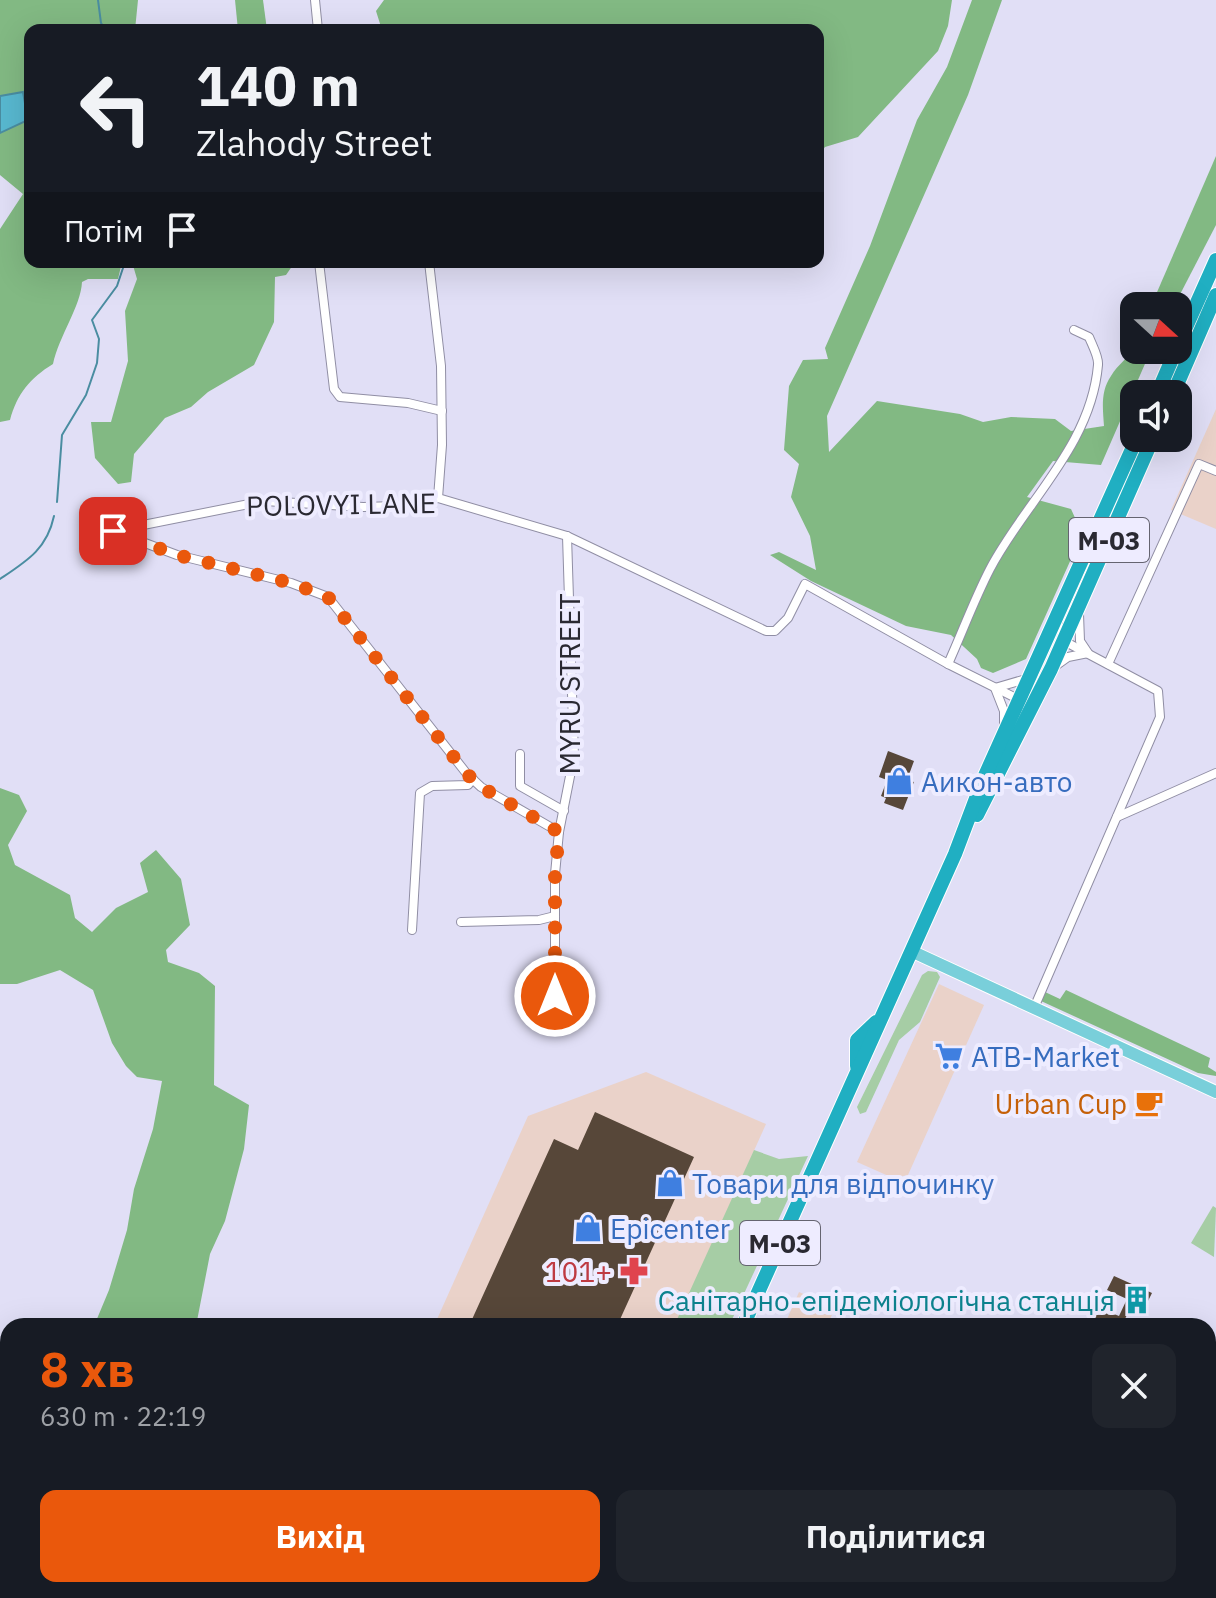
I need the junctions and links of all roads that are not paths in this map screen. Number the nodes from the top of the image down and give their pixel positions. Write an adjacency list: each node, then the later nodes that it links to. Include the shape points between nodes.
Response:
1 (315, 0): 2 (street)
2 (317, 24)
3 (1216, 260): 7 (highway)
4 (320, 268): 10 (street, via 334,389 340,397)
5 (430, 268): 10 (street)
6 (1216, 295): 9 (highway)
7 (1192, 314)
8 (1074, 330): 21 (street, via 1089,337 1099,363 1074,440 990,569)
9 (1179, 380)
10 (442, 411): 14 (street)
11 (1131, 452): 17 (highway, М-03)
12 (1147, 452): 16 (highway, М-03)
13 (1216, 471): 22 (street, via 1199,464)
14 (434, 500): 15 (street, POLOVYI LANE); 31 (street, POLOVYI LANE, via 363,507 264,501 113,531 177,555 328,597)
15 (567, 536): 21 (street, POLOVYI LANE, via 766,631 775,631 788,618 805,584); 32 (street, MYRU STREET, via 574,756)
16 (1080, 605): 18 (highway, М-03); 20 (street, via 1078,631)
17 (1057, 621): 18 (street); 19 (highway, М-03)
18 (1064, 641): 19 (street); 20 (street); 23 (highway, М-03)
19 (1043, 649): 24 (highway, М-03)
20 (1088, 653): 22 (street); 23 (street, via 1068,657)
21 (948, 664): 26 (street)
22 (1108, 664): 33 (street, via 1158,691 1161,705)
23 (1051, 669): 25 (highway, М-03)
24 (1032, 673): 26 (street, via 1018,683); 27 (highway, М-03)
25 (1042, 687): 27 (street); 28 (highway, М-03)
26 (995, 688): 27 (street); 28 (street)
27 (1020, 700): 28 (highway, М-03)
28 (1011, 735): 38 (highway, М-03, via 994,785 955,854)
29 (520, 754): 32 (street, via 520,786)
30 (1216, 773): 33 (street)
31 (473, 779): 34 (street); 37 (street, via 468,785 432,786 420,793)
32 (564, 811): 34 (street, MYRU STREET)
33 (1116, 817): 40 (street)
34 (559, 832): 35 (street, MYRU STREET)
35 (555, 916): 36 (street); 39 (street, MYRU STREET)
36 (461, 922)
37 (412, 930)
38 (911, 951): 40 (main road); 42 (highway, М-03, via 885,1009 857,1040 853,1079)
39 (555, 996)
40 (1034, 1008): 41 (main road)
41 (1216, 1092)
42 (747, 1318)

